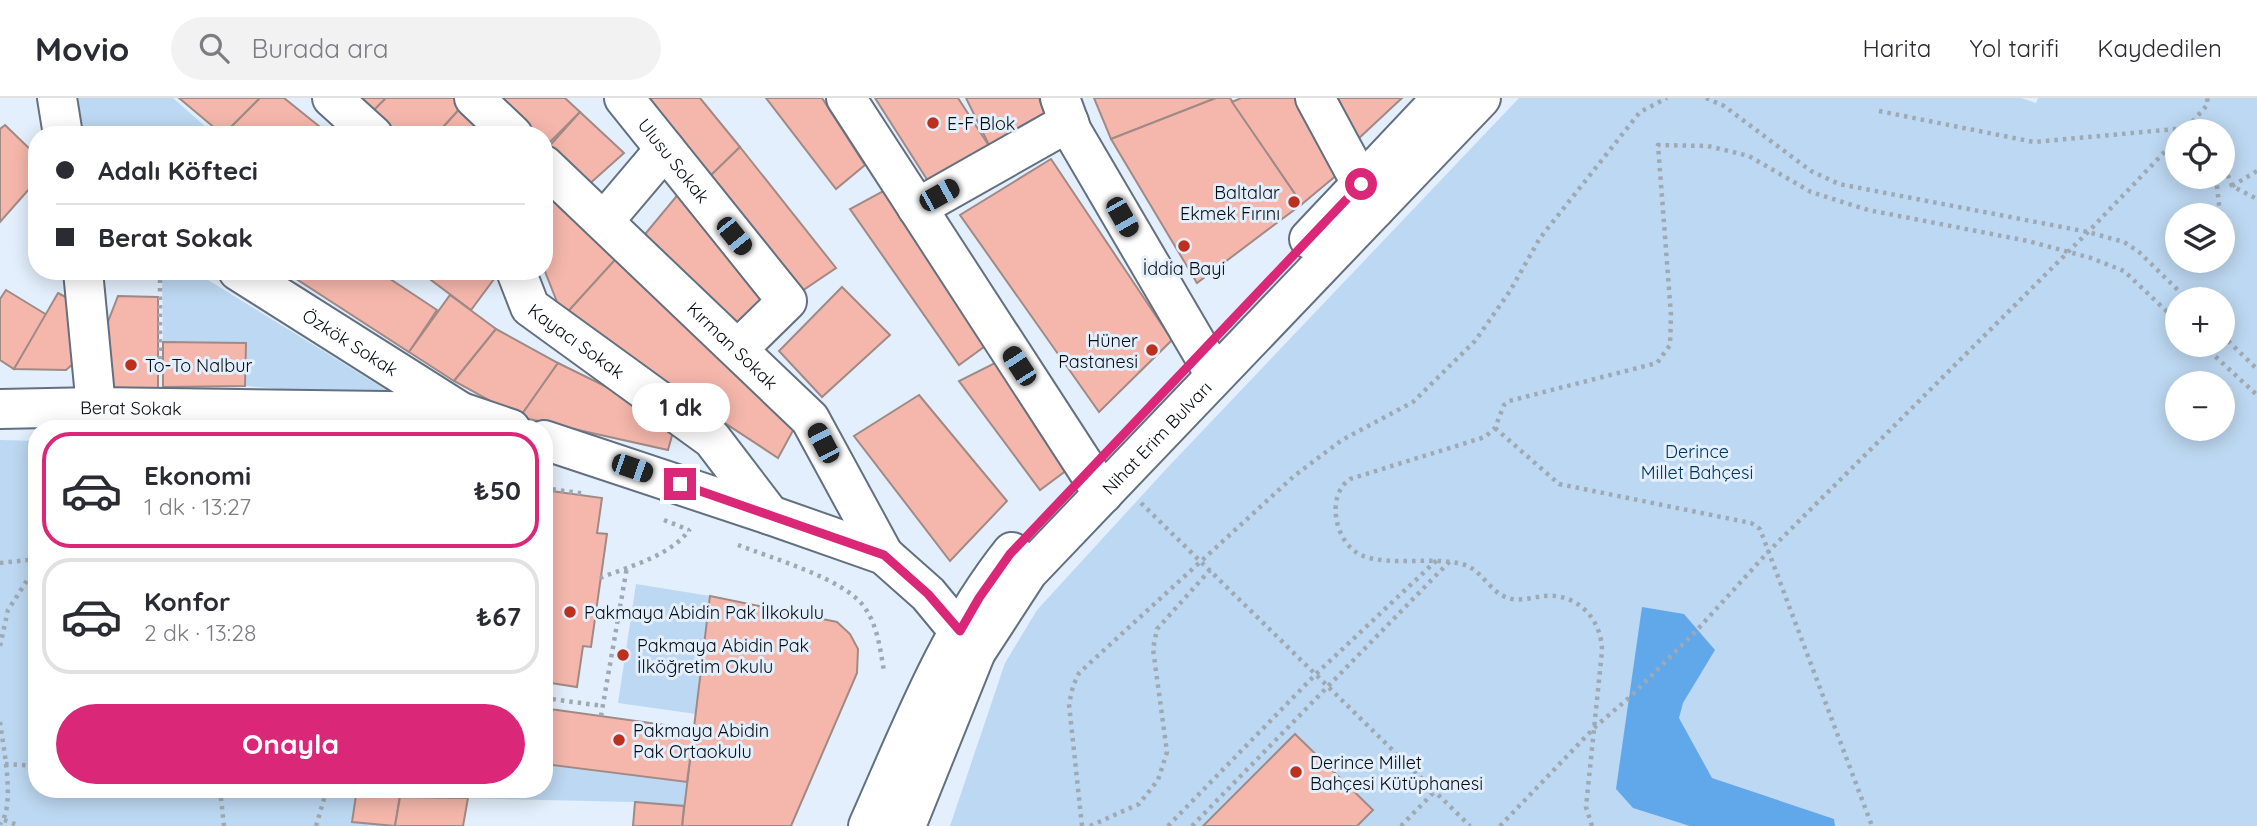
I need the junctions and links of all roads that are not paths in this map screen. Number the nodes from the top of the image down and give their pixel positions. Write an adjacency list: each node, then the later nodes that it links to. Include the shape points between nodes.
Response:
1 (57, 98): 10 (street)
2 (332, 98): 11 (street)
3 (474, 98): 12 (street)
4 (624, 98): 13 (street, Ulusu Sokak)
5 (846, 98): 16 (street)
6 (1315, 98): 15 (street)
7 (1442, 98): 15 (street, Nihat Erim Bulvarı)
8 (1481, 98): 15 (street, Nihat Erim Bulvarı)
9 (1065, 110): 16 (street); 22 (street)
10 (62, 126)
11 (363, 126)
12 (504, 126)
13 (665, 149): 17 (street); 21 (street, Ulusu Sokak, via 787,301)
14 (553, 173): 17 (street, Kırman Sokak)
15 (1368, 196): 22 (street, Nihat Erim Bulvarı)
16 (917, 208): 28 (street)
17 (604, 221): 21 (street, Kırman Sokak)
18 (84, 280): 23 (street)
19 (253, 280): 25 (street, Özkök Sokak)
20 (520, 280): 29 (street, Kayacı Sokak, via 530,307 712,439)
21 (738, 349): 30 (street, Kırman Sokak, via 810,419)
22 (1208, 364): 28 (street, Nihat Erim Bulvarı)
23 (96, 407): 24 (street, Berat Sokak); 25 (street, Berat Sokak)
24 (0, 409)
25 (461, 412): 26 (street, Berat Sokak)
26 (485, 420)
27 (553, 443): 29 (street)
28 (1109, 488): 31 (street, Nihat Erim Bulvarı, via 1010,554 979,598)
29 (770, 515): 30 (street)
30 (884, 555): 31 (street, via 928,594)
31 (968, 642): 32 (street, Nihat Erim Bulvarı, via 936,675); 33 (street, Nihat Erim Bulvarı)
32 (868, 826)
33 (906, 826)

